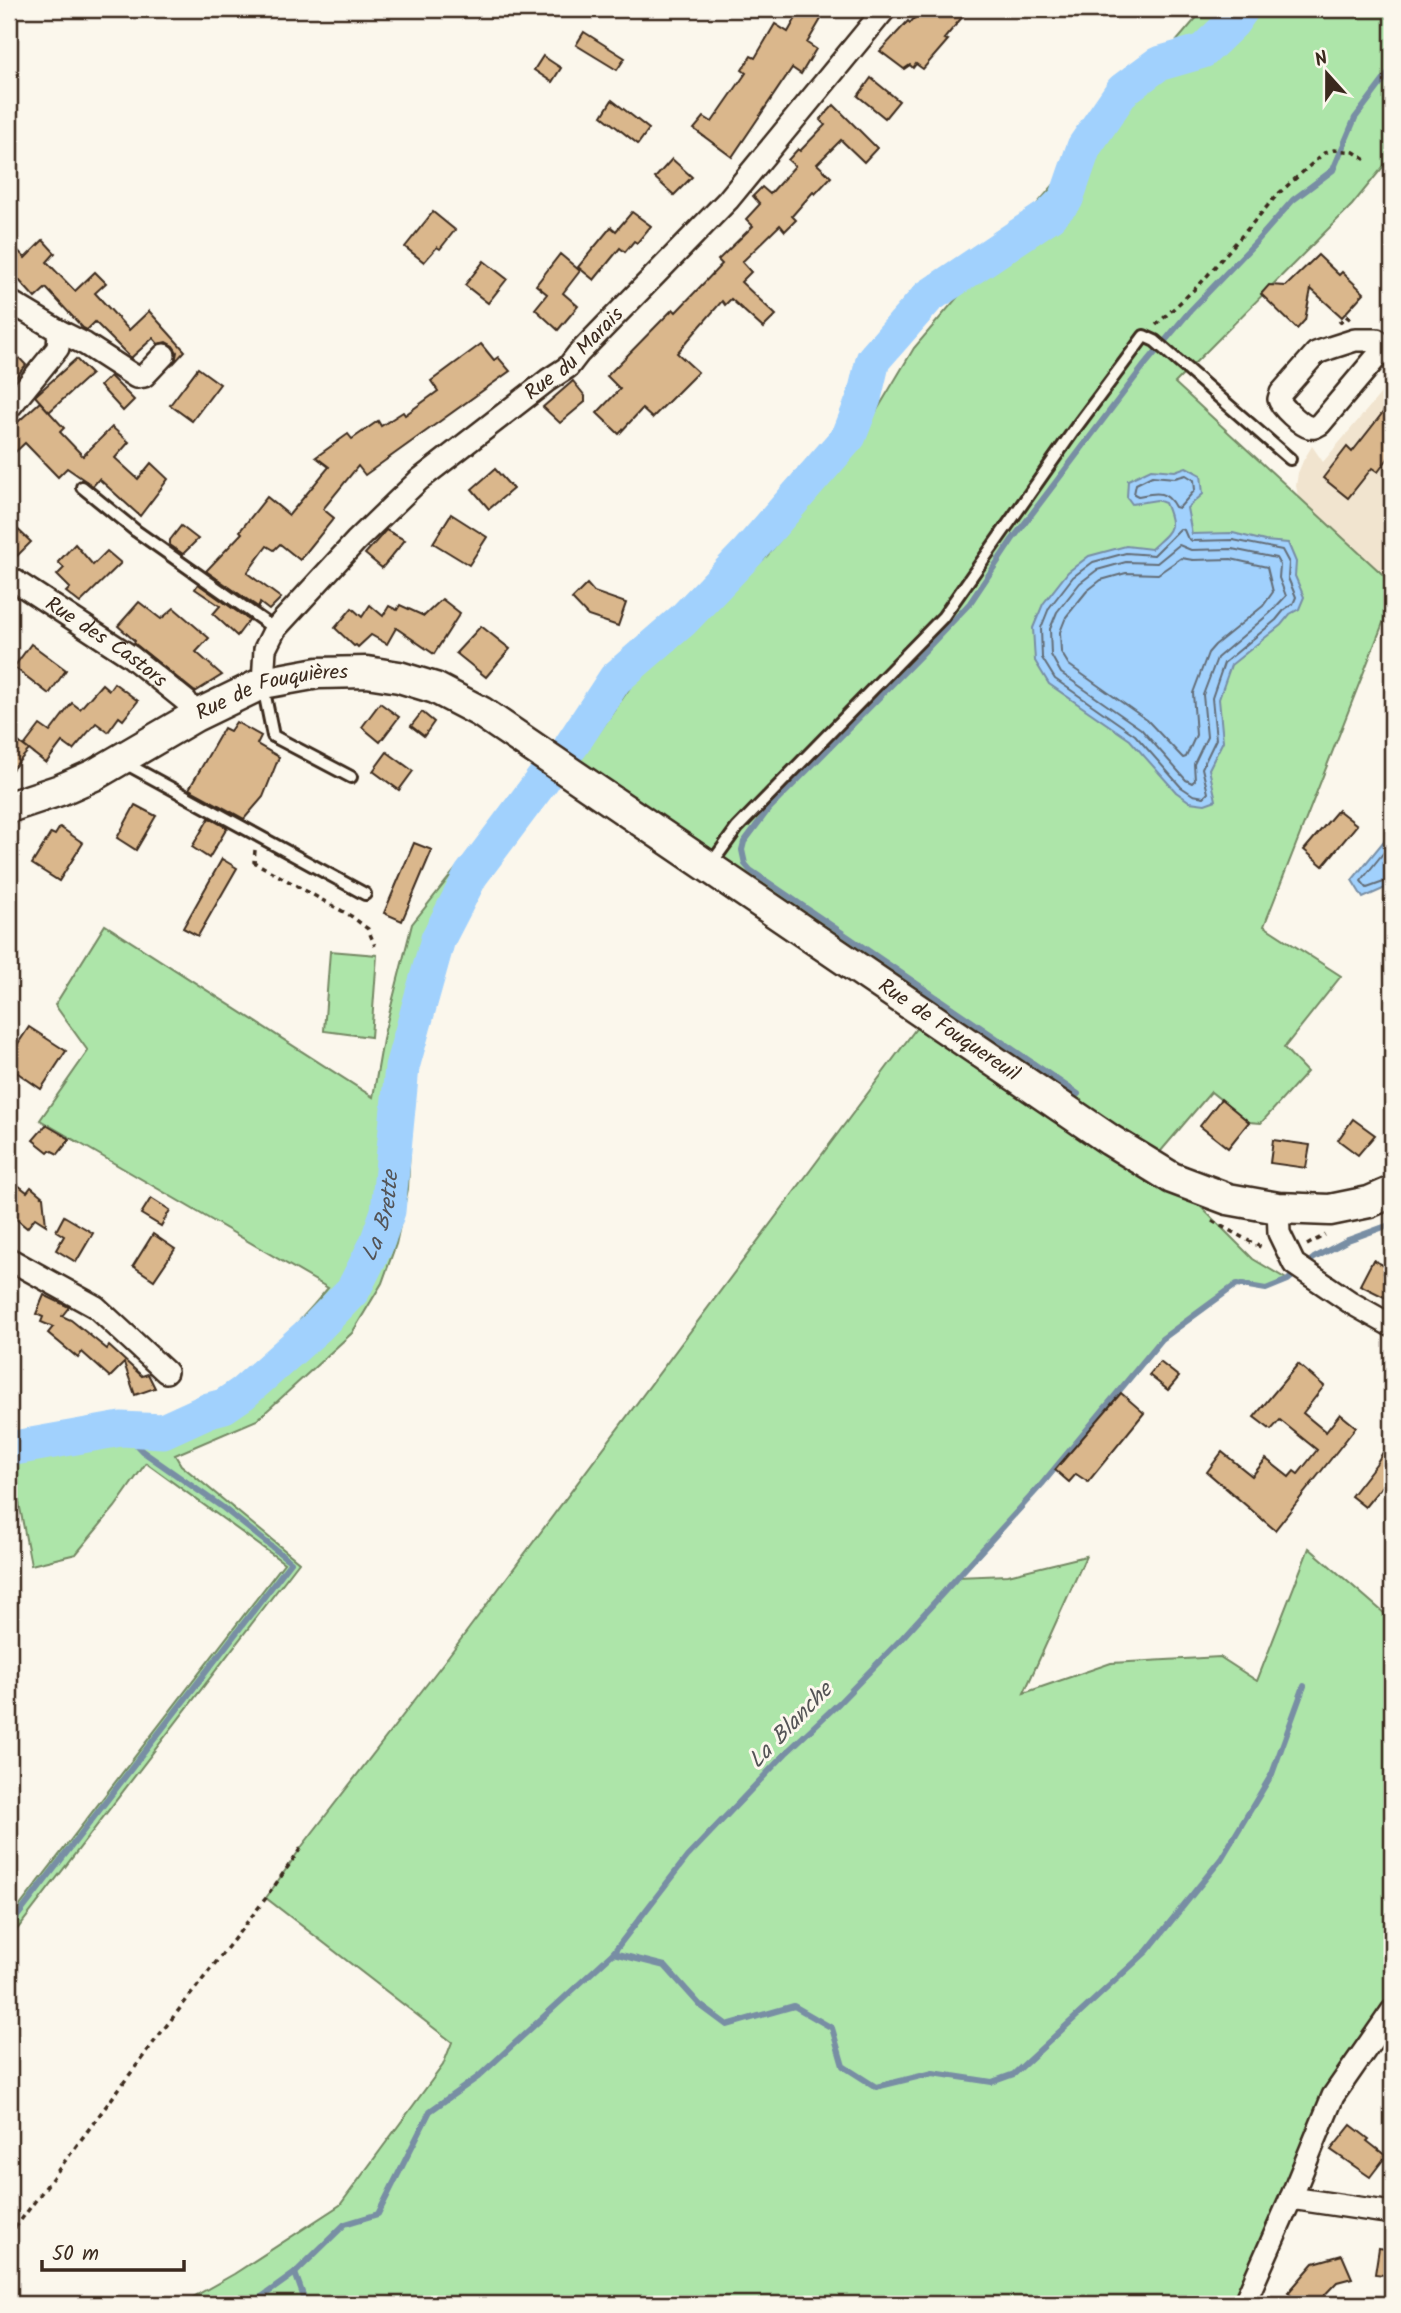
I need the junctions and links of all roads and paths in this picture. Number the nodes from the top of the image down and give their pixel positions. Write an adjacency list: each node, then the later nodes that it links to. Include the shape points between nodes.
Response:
1 (878, 11): 12 (street, Rue du Marais, via 728,200 568,367 419,480)
2 (1366, 160): 5 (path, via 1354,152 1324,153 1278,195)
3 (9, 301): 4 (street)
4 (59, 331): 7 (street, via 136,377 144,376); 8 (street, via 58,348)
5 (1149, 339): 9 (lane); 20 (lane, via 1077,426 943,617 737,828)
6 (1389, 350): 6 (street, via 1377,340 1355,340 1316,353 1282,393 1281,406 1313,428)
7 (164, 355)
8 (9, 408)
9 (1290, 459)
10 (82, 487): 12 (lane)
11 (9, 577): 14 (street, Rue des Castors, via 130,656 186,701)
12 (275, 629): 13 (street, Rue du Marais, via 265,649)
13 (263, 683): 14 (street, Rue de Fouquières); 15 (street, Rue de Fouquières, via 348,671 399,677 435,688 481,712); 17 (lane, via 273,736)
14 (195, 716): 16 (street, Rue de Fouquières)
15 (540, 752): 20 (street, Rue de Fouquereuil)
16 (120, 760): 18 (street, Rue de Fouquières, via 60,790); 19 (lane)
17 (351, 778)
18 (9, 807)
19 (256, 835): 21 (lane); 22 (path, via 254,862 352,916 368,929)
20 (708, 867): 24 (street, Rue de Fouquereuil, via 1149,1165 1228,1199)
21 (365, 894)
22 (375, 946)
23 (1392, 1192): 24 (street, Rue de Fouquereuil, via 1330,1210)
24 (1278, 1208): 26 (street, via 1279,1233 1301,1270)
25 (9, 1259): 27 (street, via 96,1307)
26 (1392, 1326)
27 (166, 1372)
28 (303, 1845): 32 (path)
29 (1392, 2011): 30 (street, via 1333,2095)
30 (1292, 2199): 31 (street); 33 (street)
31 (1392, 2213)
32 (9, 2236)
33 (1244, 2304)

